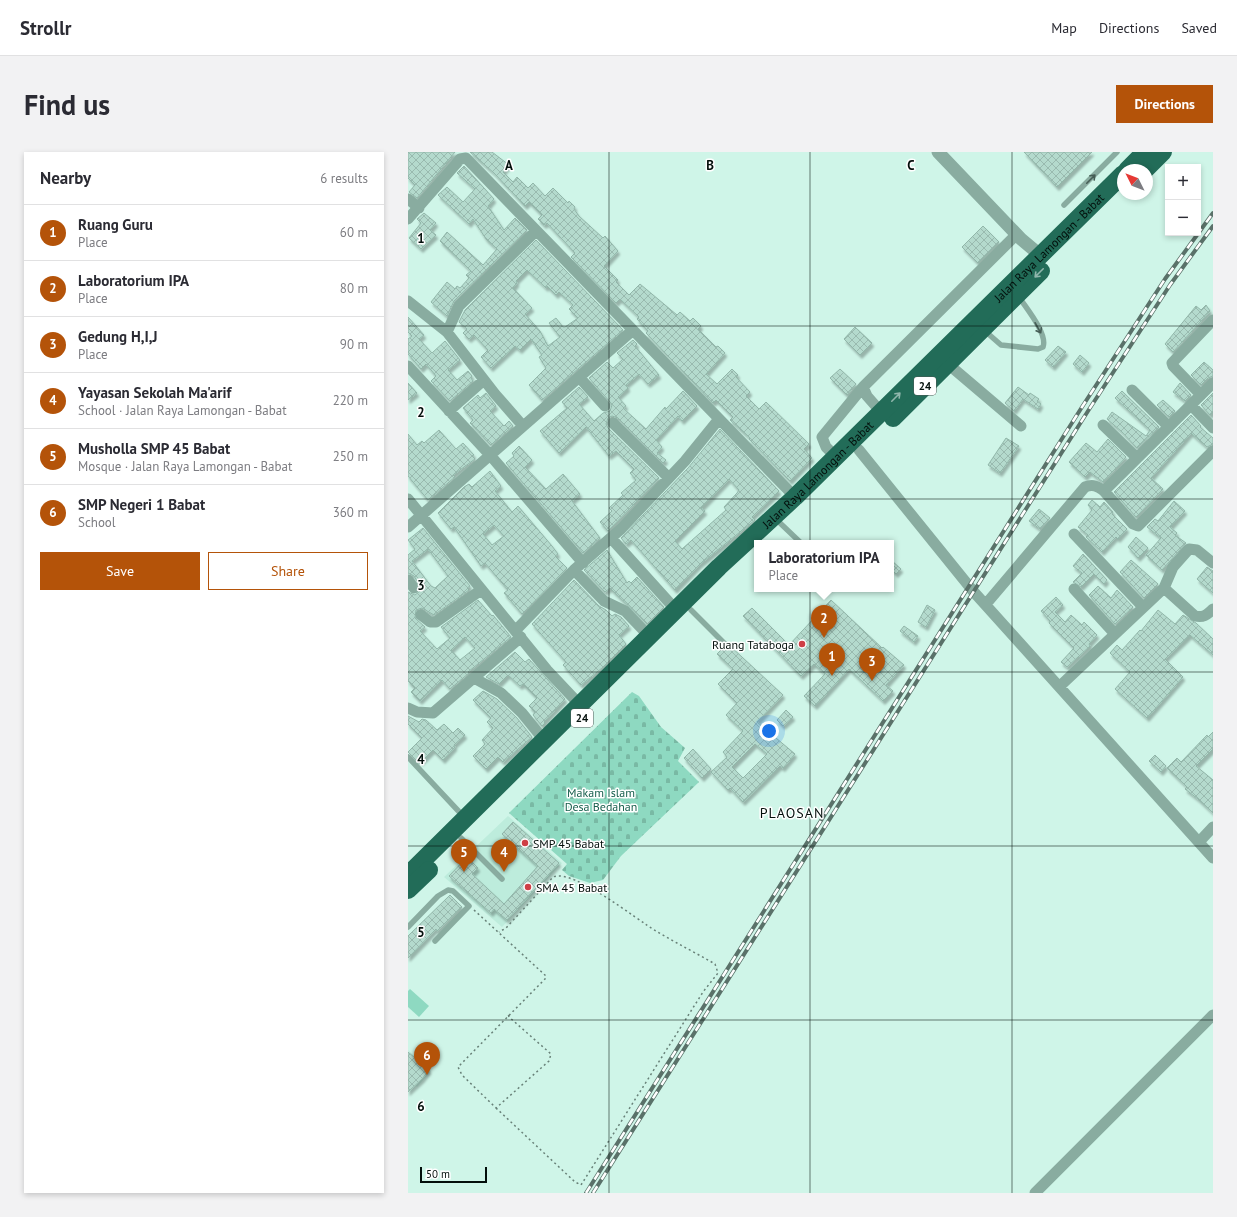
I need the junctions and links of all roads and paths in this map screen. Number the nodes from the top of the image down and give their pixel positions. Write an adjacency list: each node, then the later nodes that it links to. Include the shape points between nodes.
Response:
1 (938, 152): 14 (street)
2 (1117, 152): 10 (lane, one-way to 2)
3 (1145, 152): 5 (highway)
4 (1163, 152): 6 (highway)
5 (1133, 164)
6 (1151, 164)
7 (1117, 178): 14 (highway, Jalan Raya Lamongan - Babat / 24)
8 (1117, 196): 15 (highway, Jalan Raya Lamongan - Babat / 24, one-way to 15)
9 (408, 199): 11 (street)
10 (1064, 205)
11 (419, 208): 12 (street); 13 (street, via 460,159 466,158)
12 (408, 220)
13 (536, 230): 19 (street); 20 (street, via 459,306)
14 (1027, 244): 15 (highway, Jalan Raya Lamongan - Babat / 24); 26 (street)
15 (1013, 290): 18 (highway, Jalan Raya Lamongan - Babat / 24); 18 (lane, one-way to 18, via 1040,330 1044,341 1043,347 1038,349 1001,345); 32 (highway, Jalan Raya Lamongan - Babat / 24, one-way to 15)
16 (408, 301): 20 (street)
17 (1213, 320): 28 (street, via 1172,362)
18 (983, 329): 21 (highway, Jalan Raya Lamongan - Babat / 24)
19 (633, 330): 23 (street); 33 (street)
20 (447, 332): 24 (street)
21 (948, 364): 37 (street); 40 (highway, Jalan Raya Lamongan - Babat / 24)
22 (408, 366): 31 (street)
23 (579, 377): 30 (street); 36 (street)
24 (484, 380): 31 (street); 36 (street)
25 (1213, 383): 28 (street)
26 (863, 387): 32 (street, via 867,396); 43 (street, via 822,437 826,447)
27 (1132, 390): 38 (street)
28 (1201, 395): 29 (street)
29 (1191, 405): 38 (street); 39 (street)
30 (605, 406)
31 (449, 410): 42 (street)
32 (881, 412): 43 (highway, Jalan Raya Lamongan - Babat / 24)
33 (719, 419): 45 (street); 47 (street)
34 (613, 423): 45 (street)
35 (1103, 425): 44 (street)
36 (523, 426): 42 (street)
37 (1021, 426)
38 (1170, 426): 44 (street)
39 (1213, 428)
40 (859, 450): 50 (highway, Jalan Raya Lamongan - Babat / 24); 63 (street)
41 (1213, 451): 46 (street, via 1138,526 1133,524)
42 (490, 456): 49 (street); 57 (street)
43 (836, 457): 47 (highway, Jalan Raya Lamongan - Babat / 24)
44 (1137, 458): 46 (street)
45 (669, 478): 53 (street)
46 (1104, 491): 63 (street, via 1097,486 1085,487)
47 (795, 497): 66 (highway, Jalan Raya Lamongan - Babat / 24, via 719,567)
48 (408, 499): 49 (street)
49 (422, 516): 51 (street); 62 (street)
50 (780, 523): 54 (highway, Jalan Raya Lamongan - Babat / 24); 55 (lane)
51 (408, 527)
52 (1074, 534): 64 (street)
53 (611, 538): 57 (street); 66 (street)
54 (763, 540)
55 (798, 540)
56 (754, 549): 66 (highway, Jalan Raya Lamongan - Babat / 24)
57 (583, 563): 59 (street)
58 (1213, 563): 60 (street, via 1198,550 1189,549 1173,567)
59 (574, 570): 68 (street); 70 (street, via 604,601 625,610)
60 (1164, 588): 64 (street); 65 (street, via 1195,616 1200,618)
61 (1074, 589): 69 (street)
62 (481, 590): 67 (street, via 436,622 430,622); 68 (street)
63 (986, 604): 73 (street)
64 (1143, 607): 69 (street)
65 (1213, 609)
66 (684, 610): 70 (highway, Jalan Raya Lamongan - Babat / 24); 71 (lane); 80 (highway, Jalan Raya Lamongan - Babat / 24)
67 (421, 615)
68 (518, 634): 72 (street); 74 (street)
69 (1115, 634): 73 (street)
70 (649, 636): 74 (highway, Jalan Raya Lamongan - Babat / 24)
71 (725, 644)
72 (474, 678): 75 (street, via 433,713 417,712); 76 (street, via 501,693)
73 (1060, 686): 81 (street)
74 (580, 705): 76 (highway, Jalan Raya Lamongan - Babat / 24)
75 (408, 708)
76 (544, 740): 78 (highway, Jalan Raya Lamongan - Babat / 24)
77 (408, 758): 78 (lane)
78 (463, 816): 83 (highway, Jalan Raya Lamongan - Babat / 24)
79 (1213, 827): 81 (street)
80 (461, 838): 84 (lane); 85 (highway, Jalan Raya Lamongan - Babat / 24)
81 (1199, 842): 82 (street)
82 (1213, 858)
83 (408, 875)
84 (502, 879)
85 (408, 890)
86 (470, 906): 87 (lane, via 453,891 448,890 438,896); 88 (path); 89 (lane)
87 (408, 927)
88 (499, 932): 90 (path, via 546,976 531,995); 92 (path, via 506,928 553,877 562,876 597,891 655,931 715,964 718,973 581,1185)
89 (435, 941)
90 (508, 1014): 92 (path, via 458,1069); 92 (path, via 509,1018 551,1056 549,1061)
91 (1213, 1015): 93 (street)
92 (496, 1108)
93 (1035, 1193)

